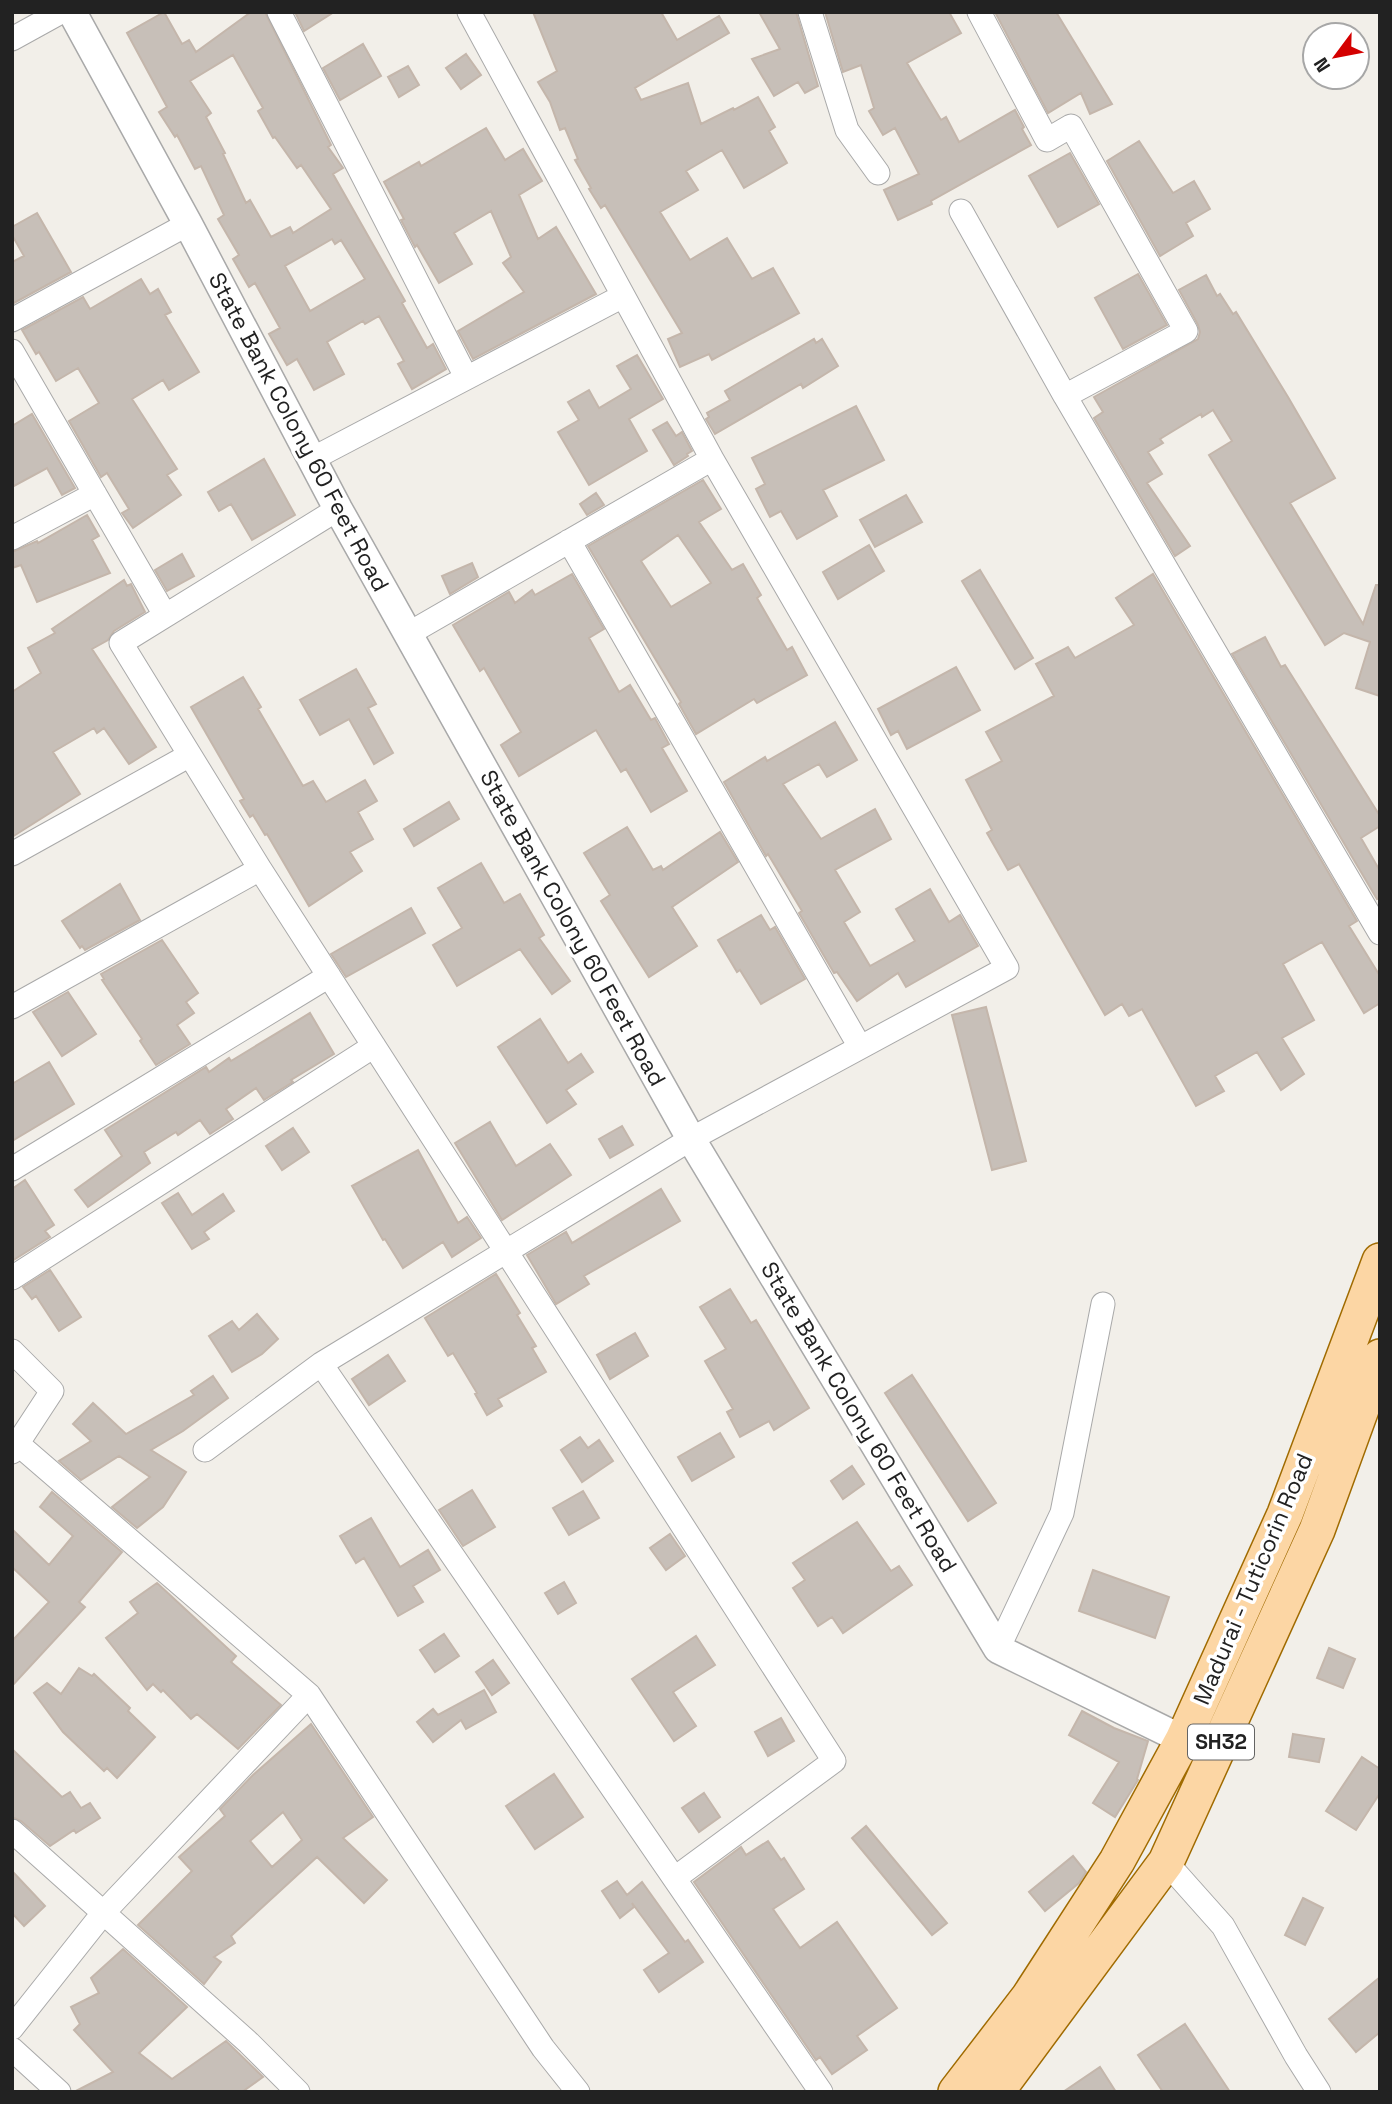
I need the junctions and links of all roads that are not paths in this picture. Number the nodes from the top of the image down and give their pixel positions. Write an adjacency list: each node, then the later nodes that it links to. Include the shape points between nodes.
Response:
1 (61, 12): 7 (street)
2 (72, 12): 10 (street, State Bank Colony 60 Feet Road)
3 (279, 12): 14 (street)
4 (469, 12): 11 (street)
5 (810, 12): 8 (street, via 847,130)
6 (979, 12): 15 (street, via 1046,140 1071,126 1186,331)
7 (12, 39)
8 (878, 173)
9 (961, 211): 15 (street)
10 (188, 224): 12 (street); 16 (street, State Bank Colony 60 Feet Road)
11 (623, 296): 14 (street); 17 (street)
12 (12, 320)
13 (16, 366): 18 (street)
14 (466, 377): 16 (street)
15 (1065, 397): 27 (street)
16 (312, 459): 19 (street, State Bank Colony 60 Feet Road)
17 (712, 459): 21 (street); 31 (street, via 1007,968)
18 (95, 494): 20 (street); 22 (street)
19 (338, 509): 22 (street); 23 (street, State Bank Colony 60 Feet Road)
20 (12, 538)
21 (569, 541): 23 (street); 31 (street)
22 (165, 615): 24 (street, via 121,643)
23 (408, 634): 32 (street, State Bank Colony 60 Feet Road)
24 (190, 755): 25 (street); 26 (street)
25 (12, 854)
26 (260, 869): 28 (street); 29 (street)
27 (1380, 933)
28 (329, 976): 30 (street); 33 (street)
29 (12, 1007)
30 (374, 1046): 34 (street); 36 (street)
31 (860, 1047): 32 (street)
32 (691, 1139): 34 (street); 43 (street, State Bank Colony 60 Feet Road)
33 (12, 1169)
34 (507, 1252): 40 (street); 49 (street, via 834,1761)
35 (1380, 1261): 45 (main road, Madurai - Tuticorin Road / SH32, via 1285,1514)
36 (12, 1278)
37 (1102, 1304): 43 (street, via 1062,1513)
38 (12, 1351): 41 (street, via 52,1391)
39 (1380, 1357): 46 (main road, Madurai - Tuticorin Road / SH32, via 1317,1530)
40 (321, 1364): 42 (street); 49 (street)
41 (15, 1448): 44 (street)
42 (205, 1450)
43 (998, 1649): 45 (street)
44 (309, 1695): 50 (street); 55 (street, via 543,2048)
45 (1183, 1740): 46 (street); 57 (main road, Madurai - Tuticorin Road / SH32, via 1117,1860 1029,1997)
46 (1215, 1755): 48 (main road, Madurai - Tuticorin Road / SH32)
47 (12, 1831): 50 (street)
48 (1166, 1862): 58 (main road, Madurai - Tuticorin Road / SH32); 59 (street, via 1223,1926)
49 (675, 1878): 56 (street)
50 (104, 1912): 51 (street); 54 (street)
51 (12, 2028)
52 (12, 2049): 53 (street)
53 (59, 2092)
54 (298, 2092)
55 (578, 2092)
56 (821, 2092)
57 (956, 2092)
58 (996, 2092)
59 (1320, 2092)

